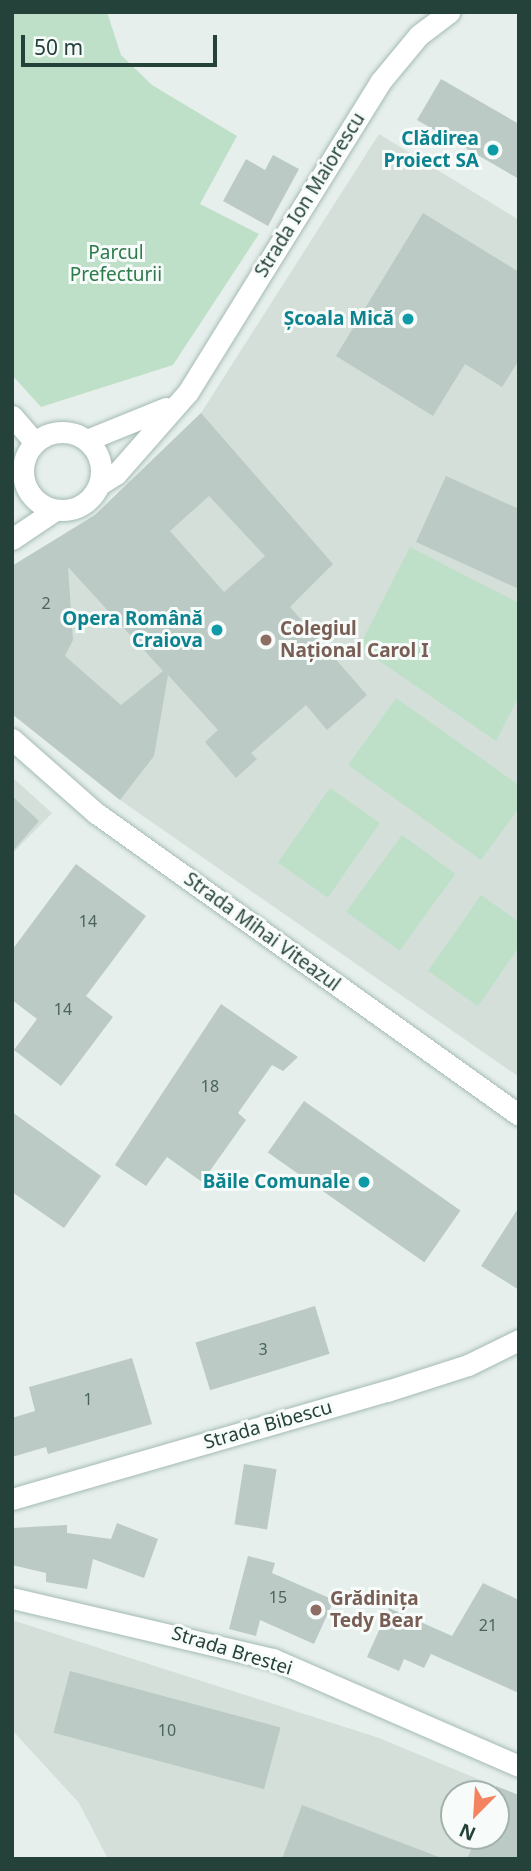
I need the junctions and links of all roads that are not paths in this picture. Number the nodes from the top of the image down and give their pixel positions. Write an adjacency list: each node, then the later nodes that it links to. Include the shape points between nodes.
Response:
1 (449, 12): 2 (street, Strada Ion Maiorescu, via 419,34 380,82)
2 (188, 392): 4 (street, Strada Ion Maiorescu, via 150,419); 7 (street, Strada Ion Maiorescu, via 117,474)
3 (12, 416): 5 (street)
4 (87, 440): 5 (street, via 61,431); 7 (street, via 100,460)
5 (35, 442): 6 (street)
6 (17, 480): 8 (street, via 32,497)
7 (100, 484): 8 (street, via 74,509)
8 (55, 510): 9 (street)
9 (12, 539)
10 (12, 739): 11 (street, Strada Mihai Viteazul, via 96,813)
11 (519, 1115)
12 (519, 1340): 13 (street, Strada Bibescu, via 468,1365 387,1391)
13 (12, 1499)
14 (12, 1598): 15 (street, Strada Brestei, via 272,1659)
15 (519, 1766)

